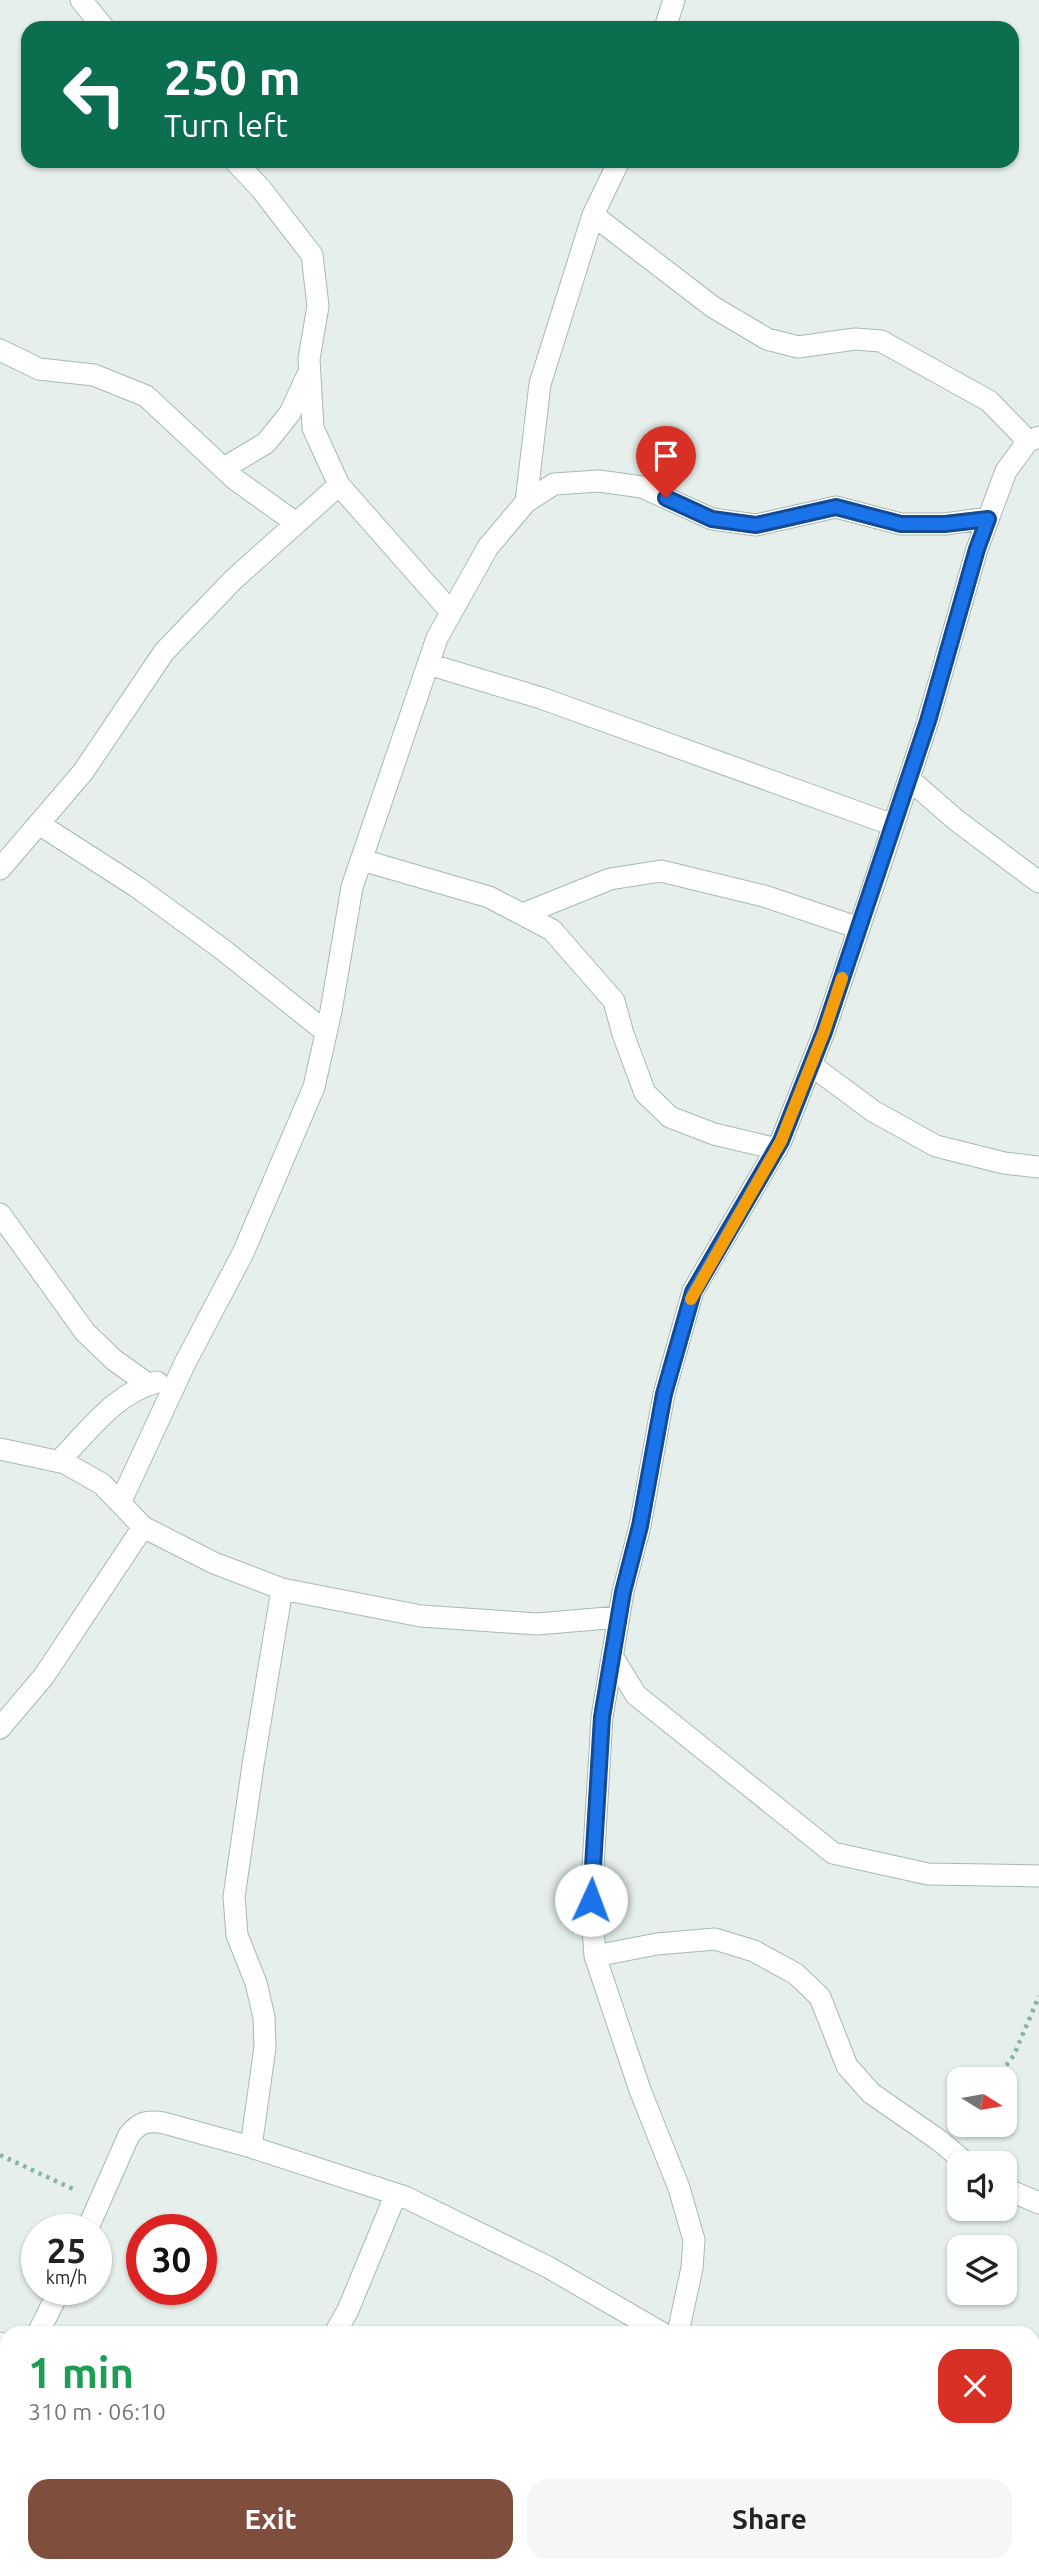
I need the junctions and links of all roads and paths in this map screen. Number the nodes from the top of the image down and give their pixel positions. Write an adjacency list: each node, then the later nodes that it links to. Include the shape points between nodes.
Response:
1 (81, 0): 3 (street)
2 (674, 0): 4 (street)
3 (98, 21)
4 (667, 21)
5 (242, 168): 9 (street, via 312,255 318,306)
6 (616, 168): 7 (street)
7 (593, 215): 10 (street, via 713,307 767,339 799,347 881,341 989,401); 13 (street, via 540,384)
8 (0, 350): 11 (street, via 39,369 94,375 146,396)
9 (309, 372): 11 (street, via 290,413 266,443); 12 (street, via 313,428)
10 (1034, 439): 14 (street, via 1006,471)
11 (224, 468): 15 (street)
12 (339, 485): 15 (street); 16 (street)
13 (526, 502): 14 (street, via 554,484 599,481 642,487 712,519 756,525 836,507 901,524); 16 (street, via 488,547)
14 (988, 519): 18 (street)
15 (296, 523): 19 (street, via 164,652 83,772)
16 (451, 612): 17 (street)
17 (428, 664): 20 (street, via 541,698); 21 (street)
18 (909, 779): 20 (street); 23 (street)
19 (39, 824): 22 (street); 26 (street, via 137,887)
20 (893, 825): 25 (street)
21 (362, 860): 24 (street, via 489,897); 26 (street, via 352,887)
22 (0, 869)
23 (1039, 882)
24 (523, 914): 25 (street, via 610,879 661,871 764,896); 28 (street, via 552,930 614,1001 646,1093 670,1118)
25 (859, 928): 27 (street)
26 (326, 1032): 31 (street, via 314,1087 281,1169)
27 (811, 1065): 28 (street); 29 (street, via 873,1111 936,1146)
28 (777, 1149): 38 (street, via 693,1292 664,1394)
29 (1039, 1167)
30 (0, 1214): 32 (street, via 85,1332)
31 (179, 1376): 32 (street); 35 (street)
32 (148, 1384): 34 (street, via 108,1409)
33 (0, 1449): 34 (street)
34 (59, 1461): 35 (street, via 103,1484)
35 (120, 1503): 36 (street)
36 (143, 1527): 37 (street, via 214,1563); 40 (street, via 44,1676)
37 (282, 1589): 38 (street, via 421,1616 537,1624); 45 (street, via 234,1897 237,1935 264,2017 265,2047)
38 (619, 1617): 39 (street)
39 (612, 1656): 41 (street, via 636,1695 833,1853 928,1874); 42 (street, via 596,1800 591,1900)
40 (0, 1728)
41 (1039, 1876)
42 (595, 1956): 46 (street, via 715,1939 754,1951 796,1974 820,1997 847,2066 871,2093); 57 (street, via 694,2240)
43 (1039, 1996): 44 (path)
44 (1005, 2067)
45 (251, 2147): 48 (street); 50 (street, via 164,2123 138,2123)
46 (952, 2151)
47 (0, 2155): 50 (path)
48 (396, 2194): 55 (street); 56 (street, via 548,2267)
49 (1017, 2194): 51 (street)
50 (99, 2202): 52 (street)
51 (1039, 2203)
52 (94, 2214)
53 (52, 2305): 54 (street)
54 (42, 2326)
55 (339, 2326)
56 (650, 2326)
57 (680, 2326)

